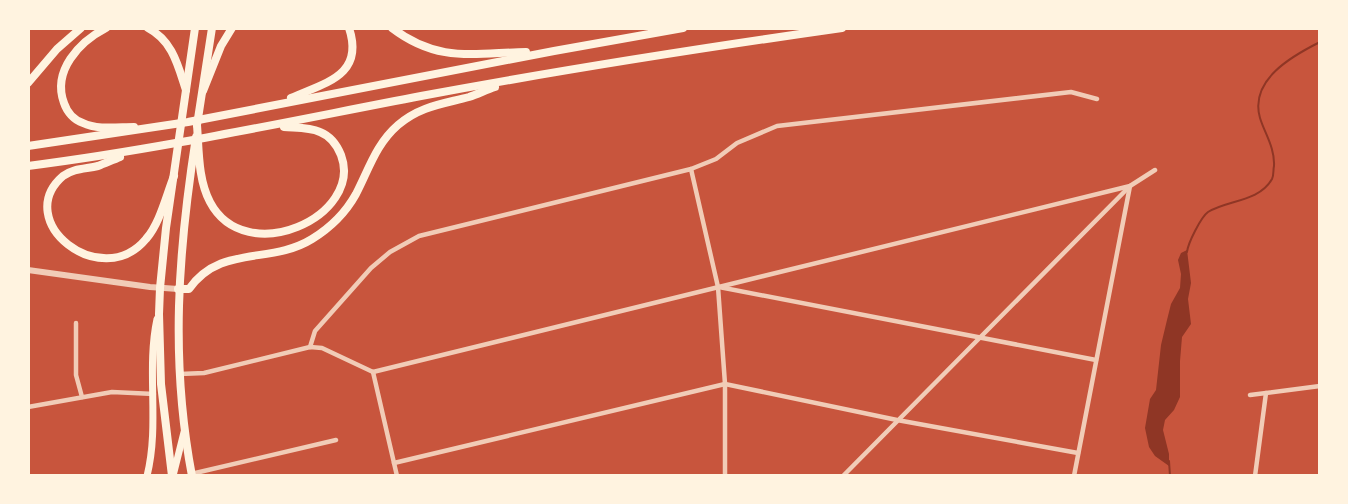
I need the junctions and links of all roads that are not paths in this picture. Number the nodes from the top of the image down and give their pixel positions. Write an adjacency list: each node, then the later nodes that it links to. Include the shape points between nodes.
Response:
1 (81, 28): 13 (highway)
2 (106, 28): 20 (highway, via 87,39 69,60 61,93 66,108 75,119 89,126)
3 (148, 28): 14 (highway, via 170,47)
4 (195, 28): 14 (main road)
5 (212, 28): 15 (main road)
6 (232, 28): 15 (highway)
7 (349, 28): 17 (highway, via 352,53 342,73 325,85)
8 (392, 28): 11 (highway, via 420,45 449,54)
9 (682, 28): 11 (highway)
10 (842, 28): 12 (highway)
11 (554, 51): 17 (highway)
12 (513, 80): 19 (highway); 31 (highway, via 469,97 431,105 404,120 377,149 350,204 313,238 278,252 221,262 204,272 189,289)
13 (28, 83)
14 (186, 90): 26 (main road)
15 (202, 91): 18 (main road)
16 (1097, 99): 24 (street, via 1071,92 777,126)
17 (277, 104): 20 (highway)
18 (197, 125): 19 (highway, via 201,170 211,204 225,221 254,234 293,229 312,220 328,206 344,172 341,154 330,138 320,132); 31 (main road)
19 (271, 126): 22 (highway)
20 (154, 128): 21 (highway)
21 (28, 146)
22 (134, 151): 23 (highway); 26 (highway, via 98,166 73,171 57,183 49,212 54,230 68,247 104,258 136,249 150,234)
23 (28, 166)
24 (691, 169): 29 (street); 35 (street, via 410,240 371,268 315,331)
25 (1155, 170): 27 (street)
26 (174, 176): 30 (main road)
27 (1131, 186): 29 (street); 34 (street); 36 (street)
28 (28, 270): 30 (street)
29 (717, 287): 34 (street); 37 (street); 39 (street)
30 (160, 288): 31 (street); 32 (main road)
31 (178, 289): 38 (main road)
32 (159, 314): 42 (main road, via 153,338); 53 (main road, via 163,402)
33 (76, 323): 44 (street, via 76,375)
34 (980, 339): 36 (street); 46 (street)
35 (310, 346): 37 (street); 38 (street, via 204,373)
36 (1096, 360): 49 (street)
37 (373, 372): 50 (street)
38 (180, 374): 47 (main road)
39 (725, 384): 46 (street); 50 (street); 55 (street)
40 (1320, 386): 41 (street)
41 (1266, 393): 43 (street); 58 (street)
42 (154, 394): 44 (street, via 121,392); 52 (main road)
43 (1250, 395)
44 (82, 397): 45 (street)
45 (28, 407)
46 (897, 420): 49 (street); 56 (street)
47 (185, 426): 51 (main road); 53 (main road)
48 (336, 440): 51 (street)
49 (1078, 453): 57 (street)
50 (394, 464): 54 (street)
51 (191, 475)
52 (147, 476)
53 (172, 476)
54 (397, 476)
55 (725, 476)
56 (843, 476)
57 (1074, 476)
58 (1255, 476)

